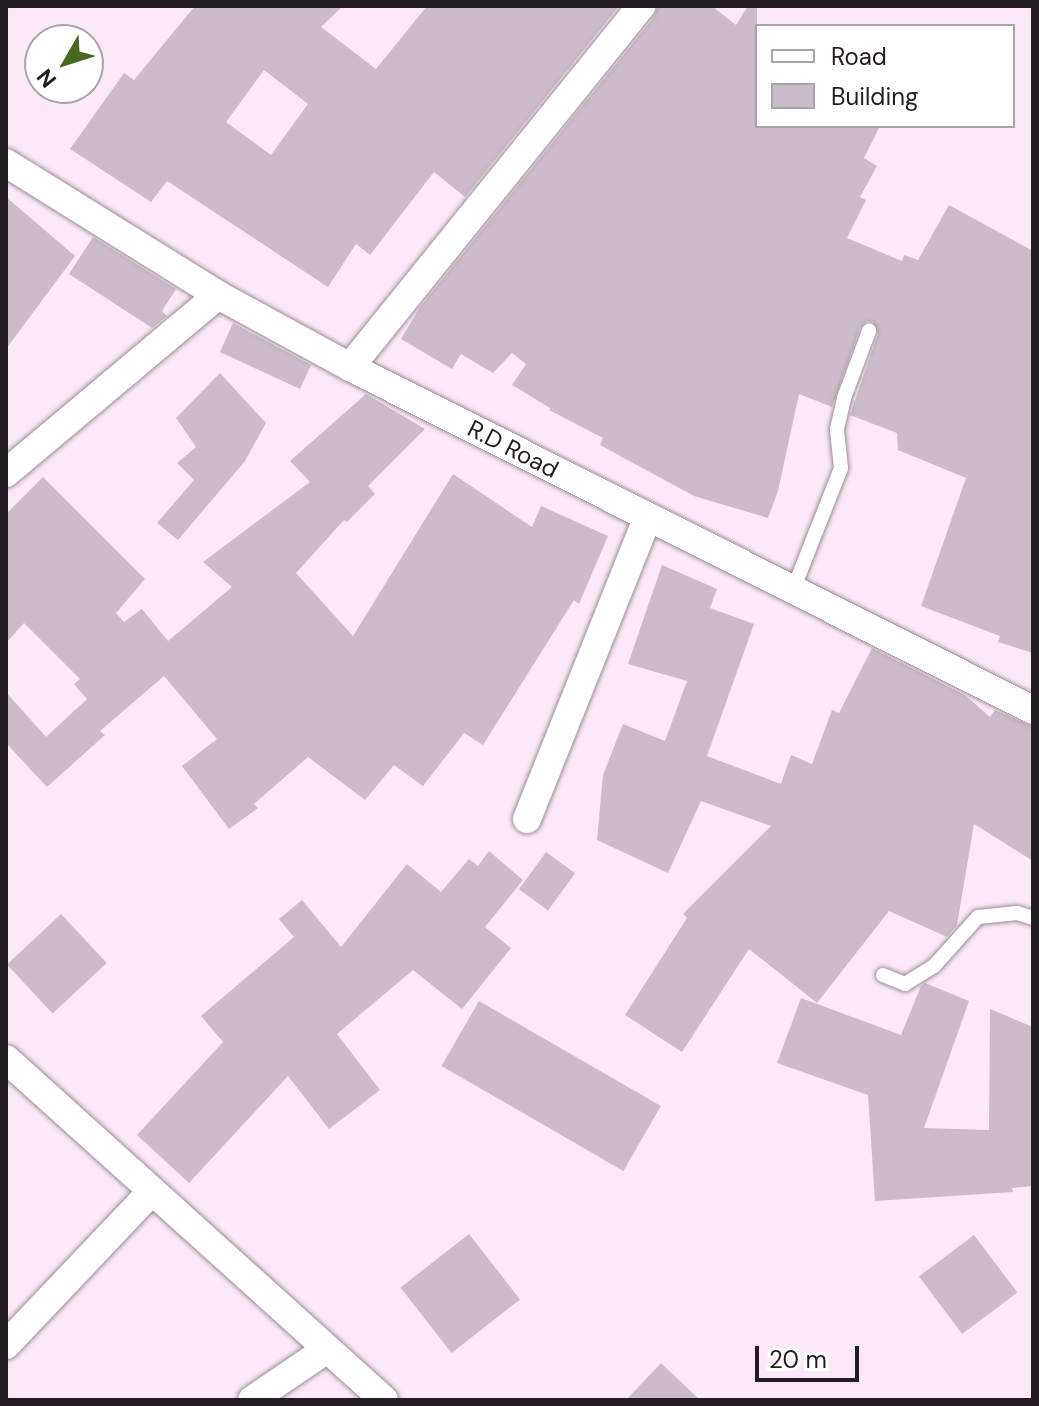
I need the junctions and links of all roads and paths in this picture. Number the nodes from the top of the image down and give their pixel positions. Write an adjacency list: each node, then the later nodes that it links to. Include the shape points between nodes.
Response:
1 (641, 6): 5 (street)
2 (6, 163): 3 (street, R.D Road)
3 (218, 295): 5 (street, R.D Road); 6 (street)
4 (869, 331): 8 (lane, via 837,429 841,468)
5 (350, 367): 7 (street, R.D Road)
6 (6, 473)
7 (648, 517): 8 (street, R.D Road); 10 (street)
8 (793, 590): 9 (street, R.D Road)
9 (1033, 710)
10 (527, 819)
11 (1033, 918): 12 (lane, via 1017,913 978,917 934,966 905,984)
12 (883, 975)
13 (6, 1059): 14 (street)
14 (152, 1191): 15 (street); 16 (street)
15 (6, 1345)
16 (327, 1349): 17 (street); 18 (street)
17 (252, 1400)
18 (384, 1400)

